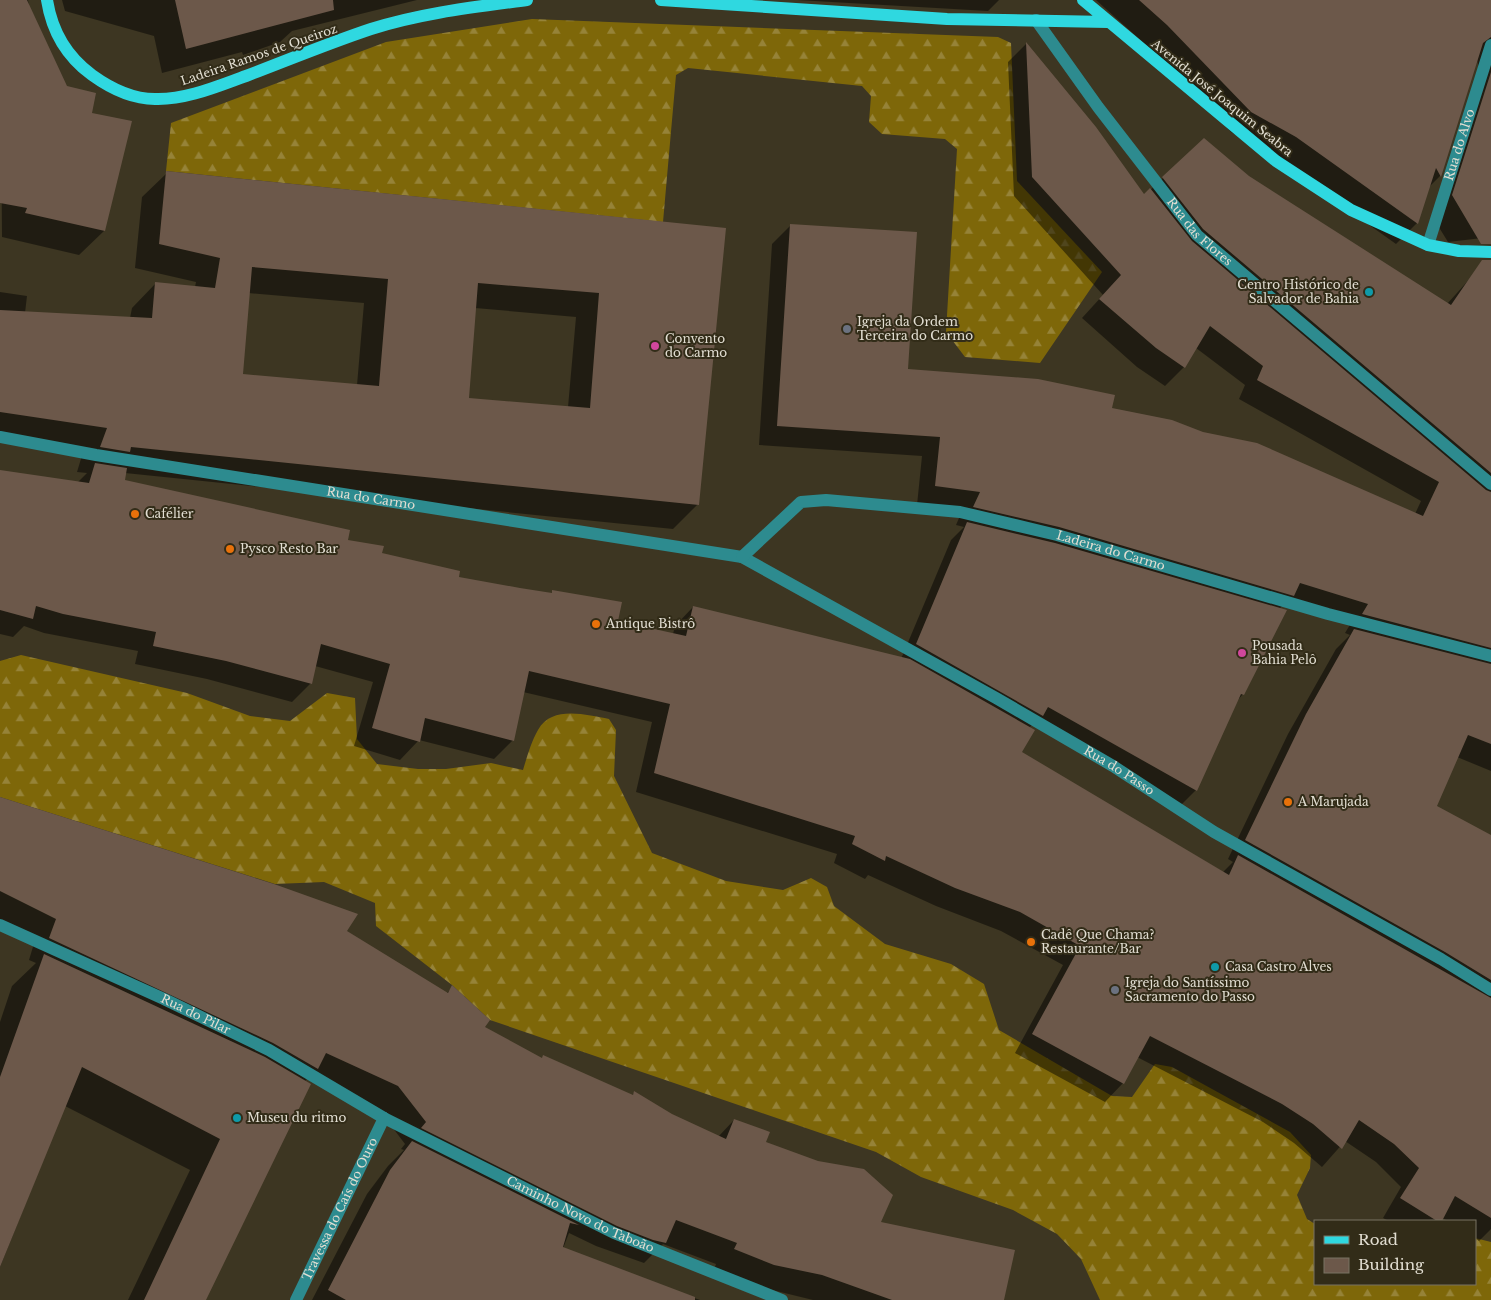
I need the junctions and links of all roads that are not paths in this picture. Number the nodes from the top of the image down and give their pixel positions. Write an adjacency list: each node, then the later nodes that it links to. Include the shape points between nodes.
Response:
1 (47, 0): 2 (main road, Ladeira Ramos de Queiroz, via 59,40 76,63 103,83 128,94 154,99 181,97 222,85 372,29 428,14)
2 (527, 0)
3 (661, 0): 5 (main road, via 947,18)
4 (1083, 0): 6 (main road, Avenida José Joaquim Seabra)
5 (1036, 20): 6 (main road); 11 (street, Rua das Flores, via 1098,107 1197,235)
6 (1108, 22): 8 (main road, Avenida José Joaquim Seabra, via 1276,161 1351,210)
7 (1491, 45): 8 (street, Rua do Alvo)
8 (1428, 245): 9 (main road, Avenida José Joaquim Seabra, via 1459,251)
9 (1491, 252)
10 (0, 437): 12 (street, Rua do Carmo)
11 (1491, 484)
12 (742, 557): 13 (street, Ladeira do Carmo, via 801,502 826,500 960,512); 15 (street, Rua do Passo, via 996,698 1113,766 1214,832)
13 (1491, 656)
14 (0, 925): 16 (street, Rua do Pilar, via 164,998 268,1050)
15 (1491, 990)
16 (384, 1118): 17 (street, Travessa do Caís do Ouro); 18 (street, Caminho Novo do Taboão, via 642,1246)
17 (296, 1300)
18 (782, 1300)

